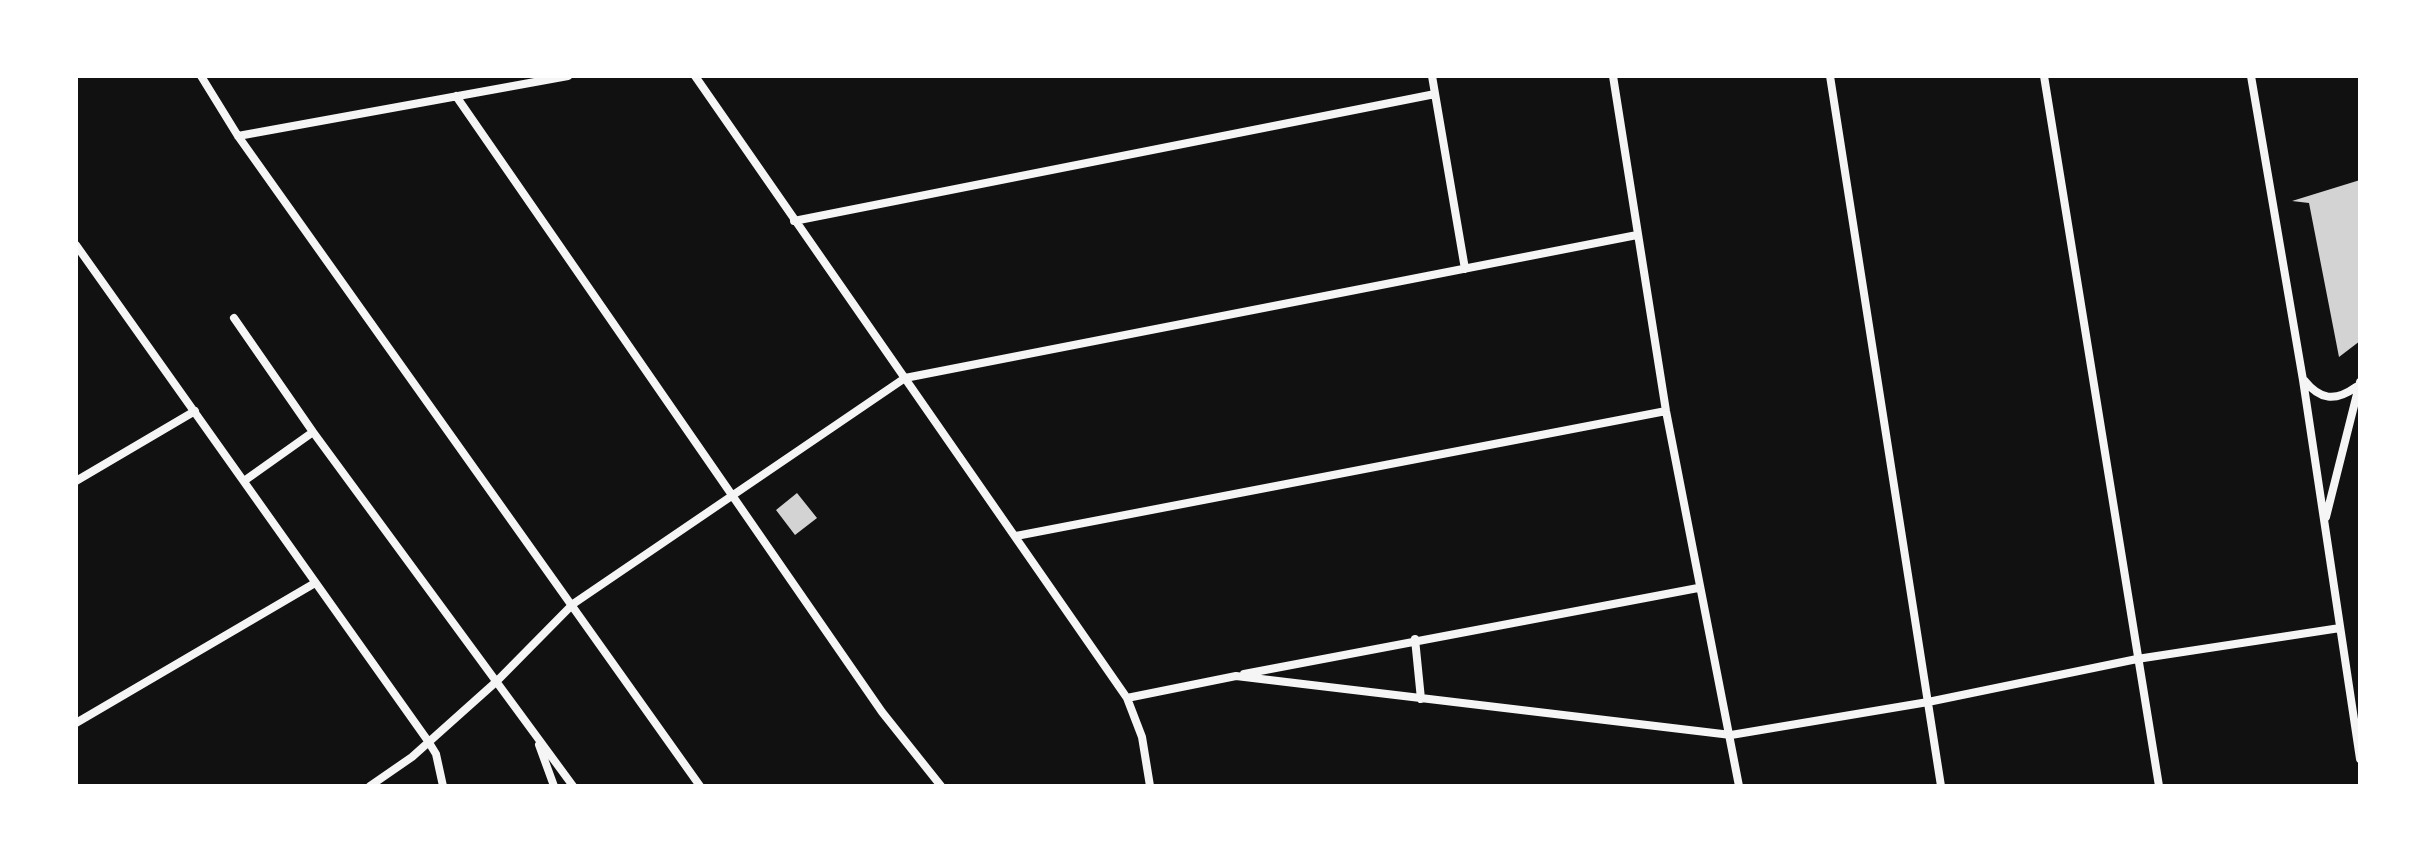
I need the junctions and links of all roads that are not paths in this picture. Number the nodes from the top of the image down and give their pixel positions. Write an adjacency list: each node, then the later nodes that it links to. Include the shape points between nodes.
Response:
1 (201, 76): 11 (street)
2 (568, 76): 10 (street)
3 (695, 76): 12 (street)
4 (1432, 76): 9 (street)
5 (1613, 76): 13 (street)
6 (1830, 76): 38 (street)
7 (2044, 76): 33 (street)
8 (2251, 76): 18 (street)
9 (1435, 94): 12 (street); 15 (street)
10 (456, 96): 11 (street); 25 (street)
11 (238, 136): 30 (street)
12 (794, 221): 17 (street)
13 (1637, 235): 15 (street); 21 (street)
14 (77, 247): 20 (street)
15 (1465, 269): 17 (street)
16 (234, 318): 22 (street)
17 (905, 378): 25 (street); 27 (street)
18 (2303, 380): 19 (street, via 2315,394 2329,399 2345,396); 26 (street)
19 (2358, 384): 26 (street)
20 (195, 411): 23 (street); 24 (street)
21 (1666, 411): 27 (street); 29 (street)
22 (313, 432): 24 (street); 35 (street)
23 (76, 481)
24 (244, 481): 28 (street)
25 (732, 495): 30 (street); 49 (street, via 882,712)
26 (2325, 522): 31 (street)
27 (1016, 536): 36 (street)
28 (315, 583): 39 (street); 42 (street)
29 (1698, 588): 32 (street); 41 (street)
30 (573, 604): 35 (street); 48 (street)
31 (2340, 628): 33 (street); 43 (street)
32 (1415, 639): 34 (street); 37 (street)
33 (2137, 659): 38 (street); 53 (street)
34 (1236, 676): 36 (street); 37 (street)
35 (497, 681): 40 (street); 42 (street)
36 (1127, 698): 50 (street, via 1142,737)
37 (1421, 699): 41 (street)
38 (1928, 702): 41 (street); 52 (street)
39 (76, 723)
40 (535, 733): 46 (street); 47 (street)
41 (1731, 735): 51 (street)
42 (428, 741): 44 (street); 45 (street)
43 (2360, 759)
44 (370, 786)
45 (443, 786)
46 (554, 786)
47 (573, 786)
48 (700, 786)
49 (941, 786)
50 (1150, 786)
51 (1739, 786)
52 (1941, 786)
53 (2159, 786)

